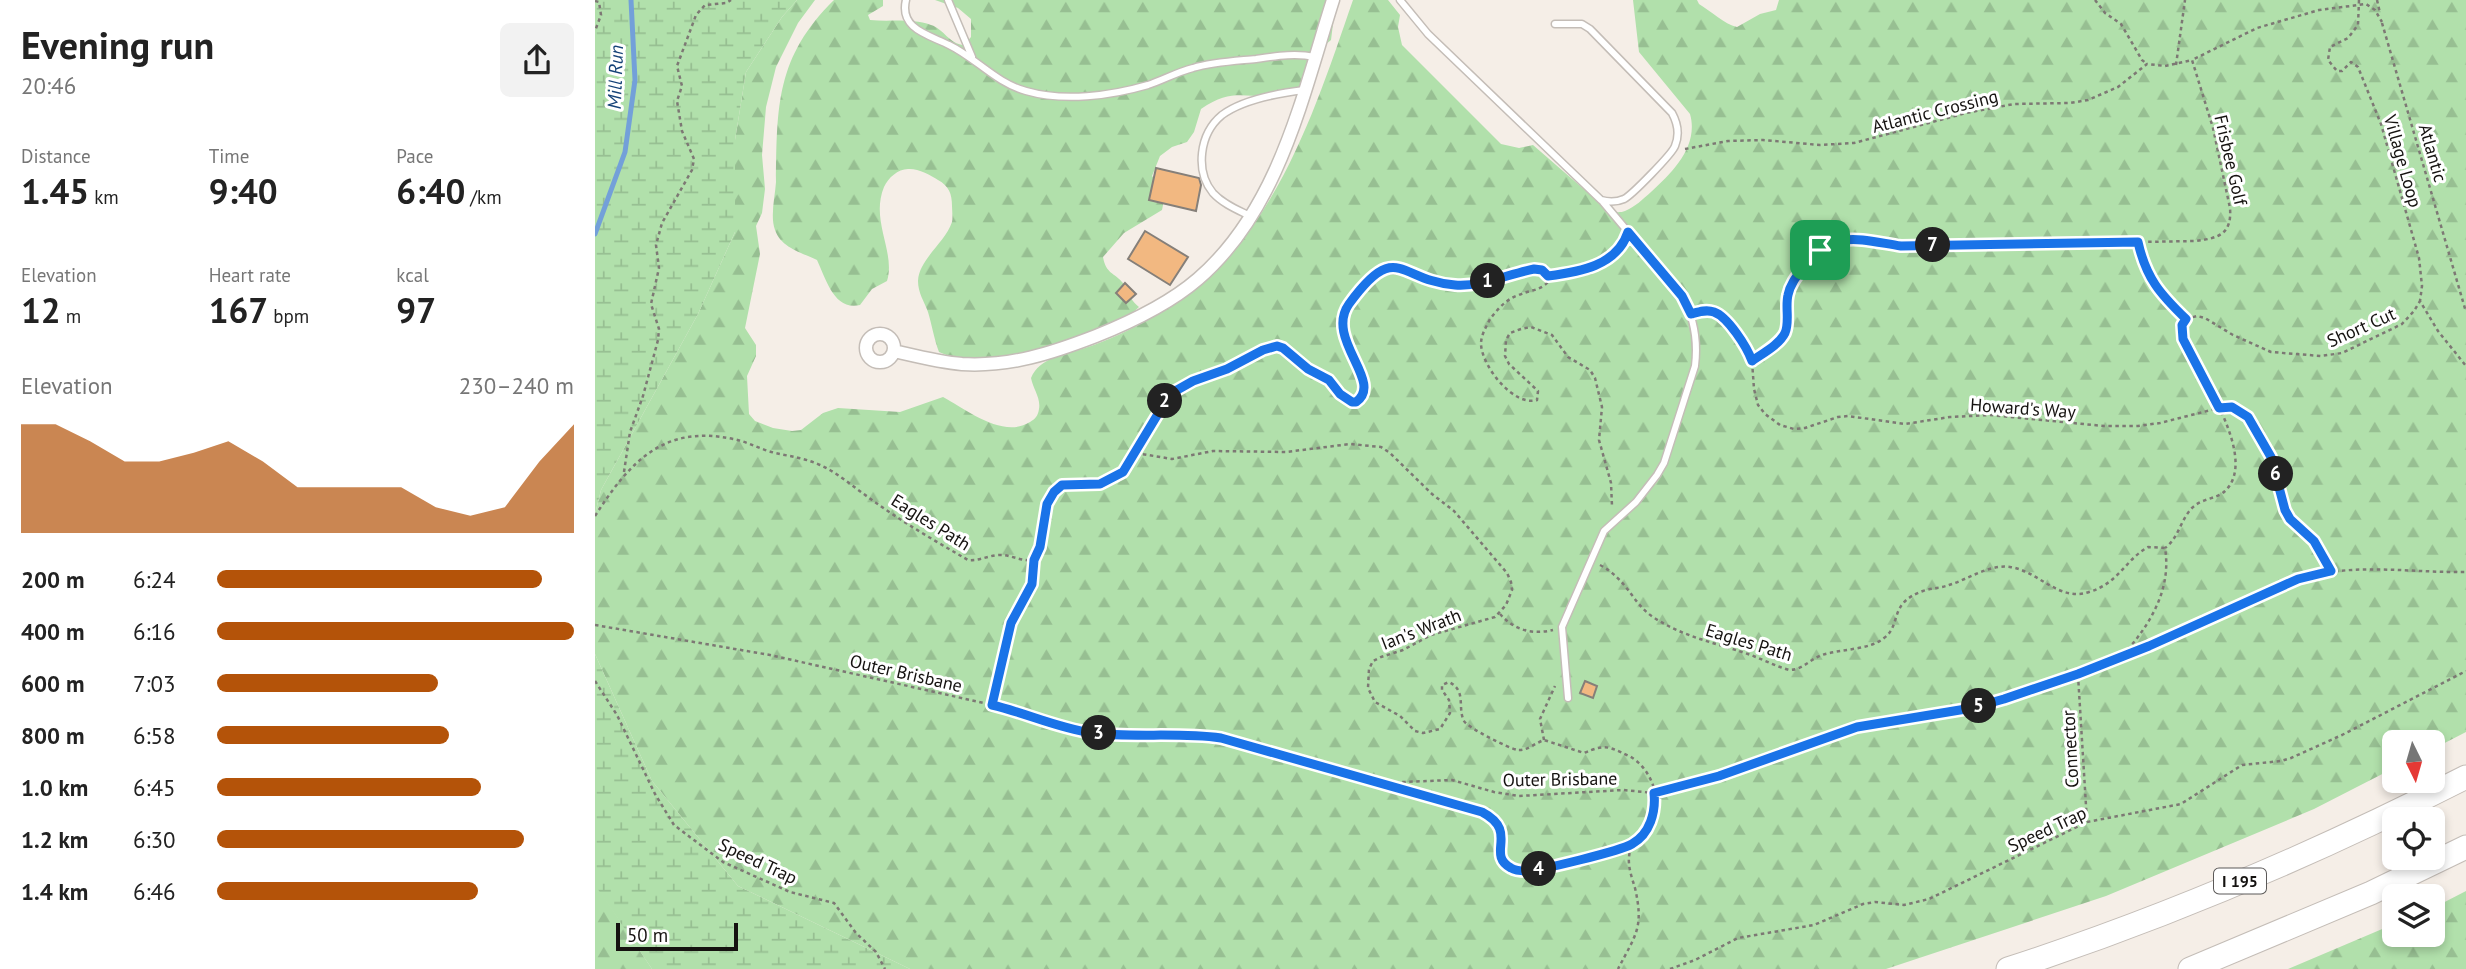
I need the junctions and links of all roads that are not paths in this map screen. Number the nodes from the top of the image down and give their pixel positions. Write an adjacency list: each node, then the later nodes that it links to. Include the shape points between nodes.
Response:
1 (906, 0): 7 (lane, via 907,19 918,31)
2 (949, 0): 7 (lane)
3 (1333, 0): 6 (street)
4 (1400, 0): 9 (lane, via 1428,34)
5 (1555, 24): 9 (lane, via 1582,24 1590,29 1672,113 1678,129 1672,152 1625,198)
6 (1315, 57): 7 (lane, via 1296,54 1200,66 1133,89 1061,97 1014,88); 8 (street)
7 (973, 58)
8 (1304, 90): 10 (street, via 1277,167); 10 (lane, via 1276,94 1227,112 1205,139 1201,162 1208,186 1222,202)
9 (1601, 200): 12 (lane, via 1682,296 1696,338 1695,366 1657,475 1636,502 1608,526 1562,627)
10 (1250, 216): 11 (street, via 1223,254 1182,292 1145,314 1051,353 978,364)
11 (894, 351)
12 (1568, 698)
13 (2466, 777): 15 (highway, I 195, via 2215,892)
14 (2466, 847): 16 (highway, via 2371,893)
15 (2008, 969)
16 (2190, 969)

